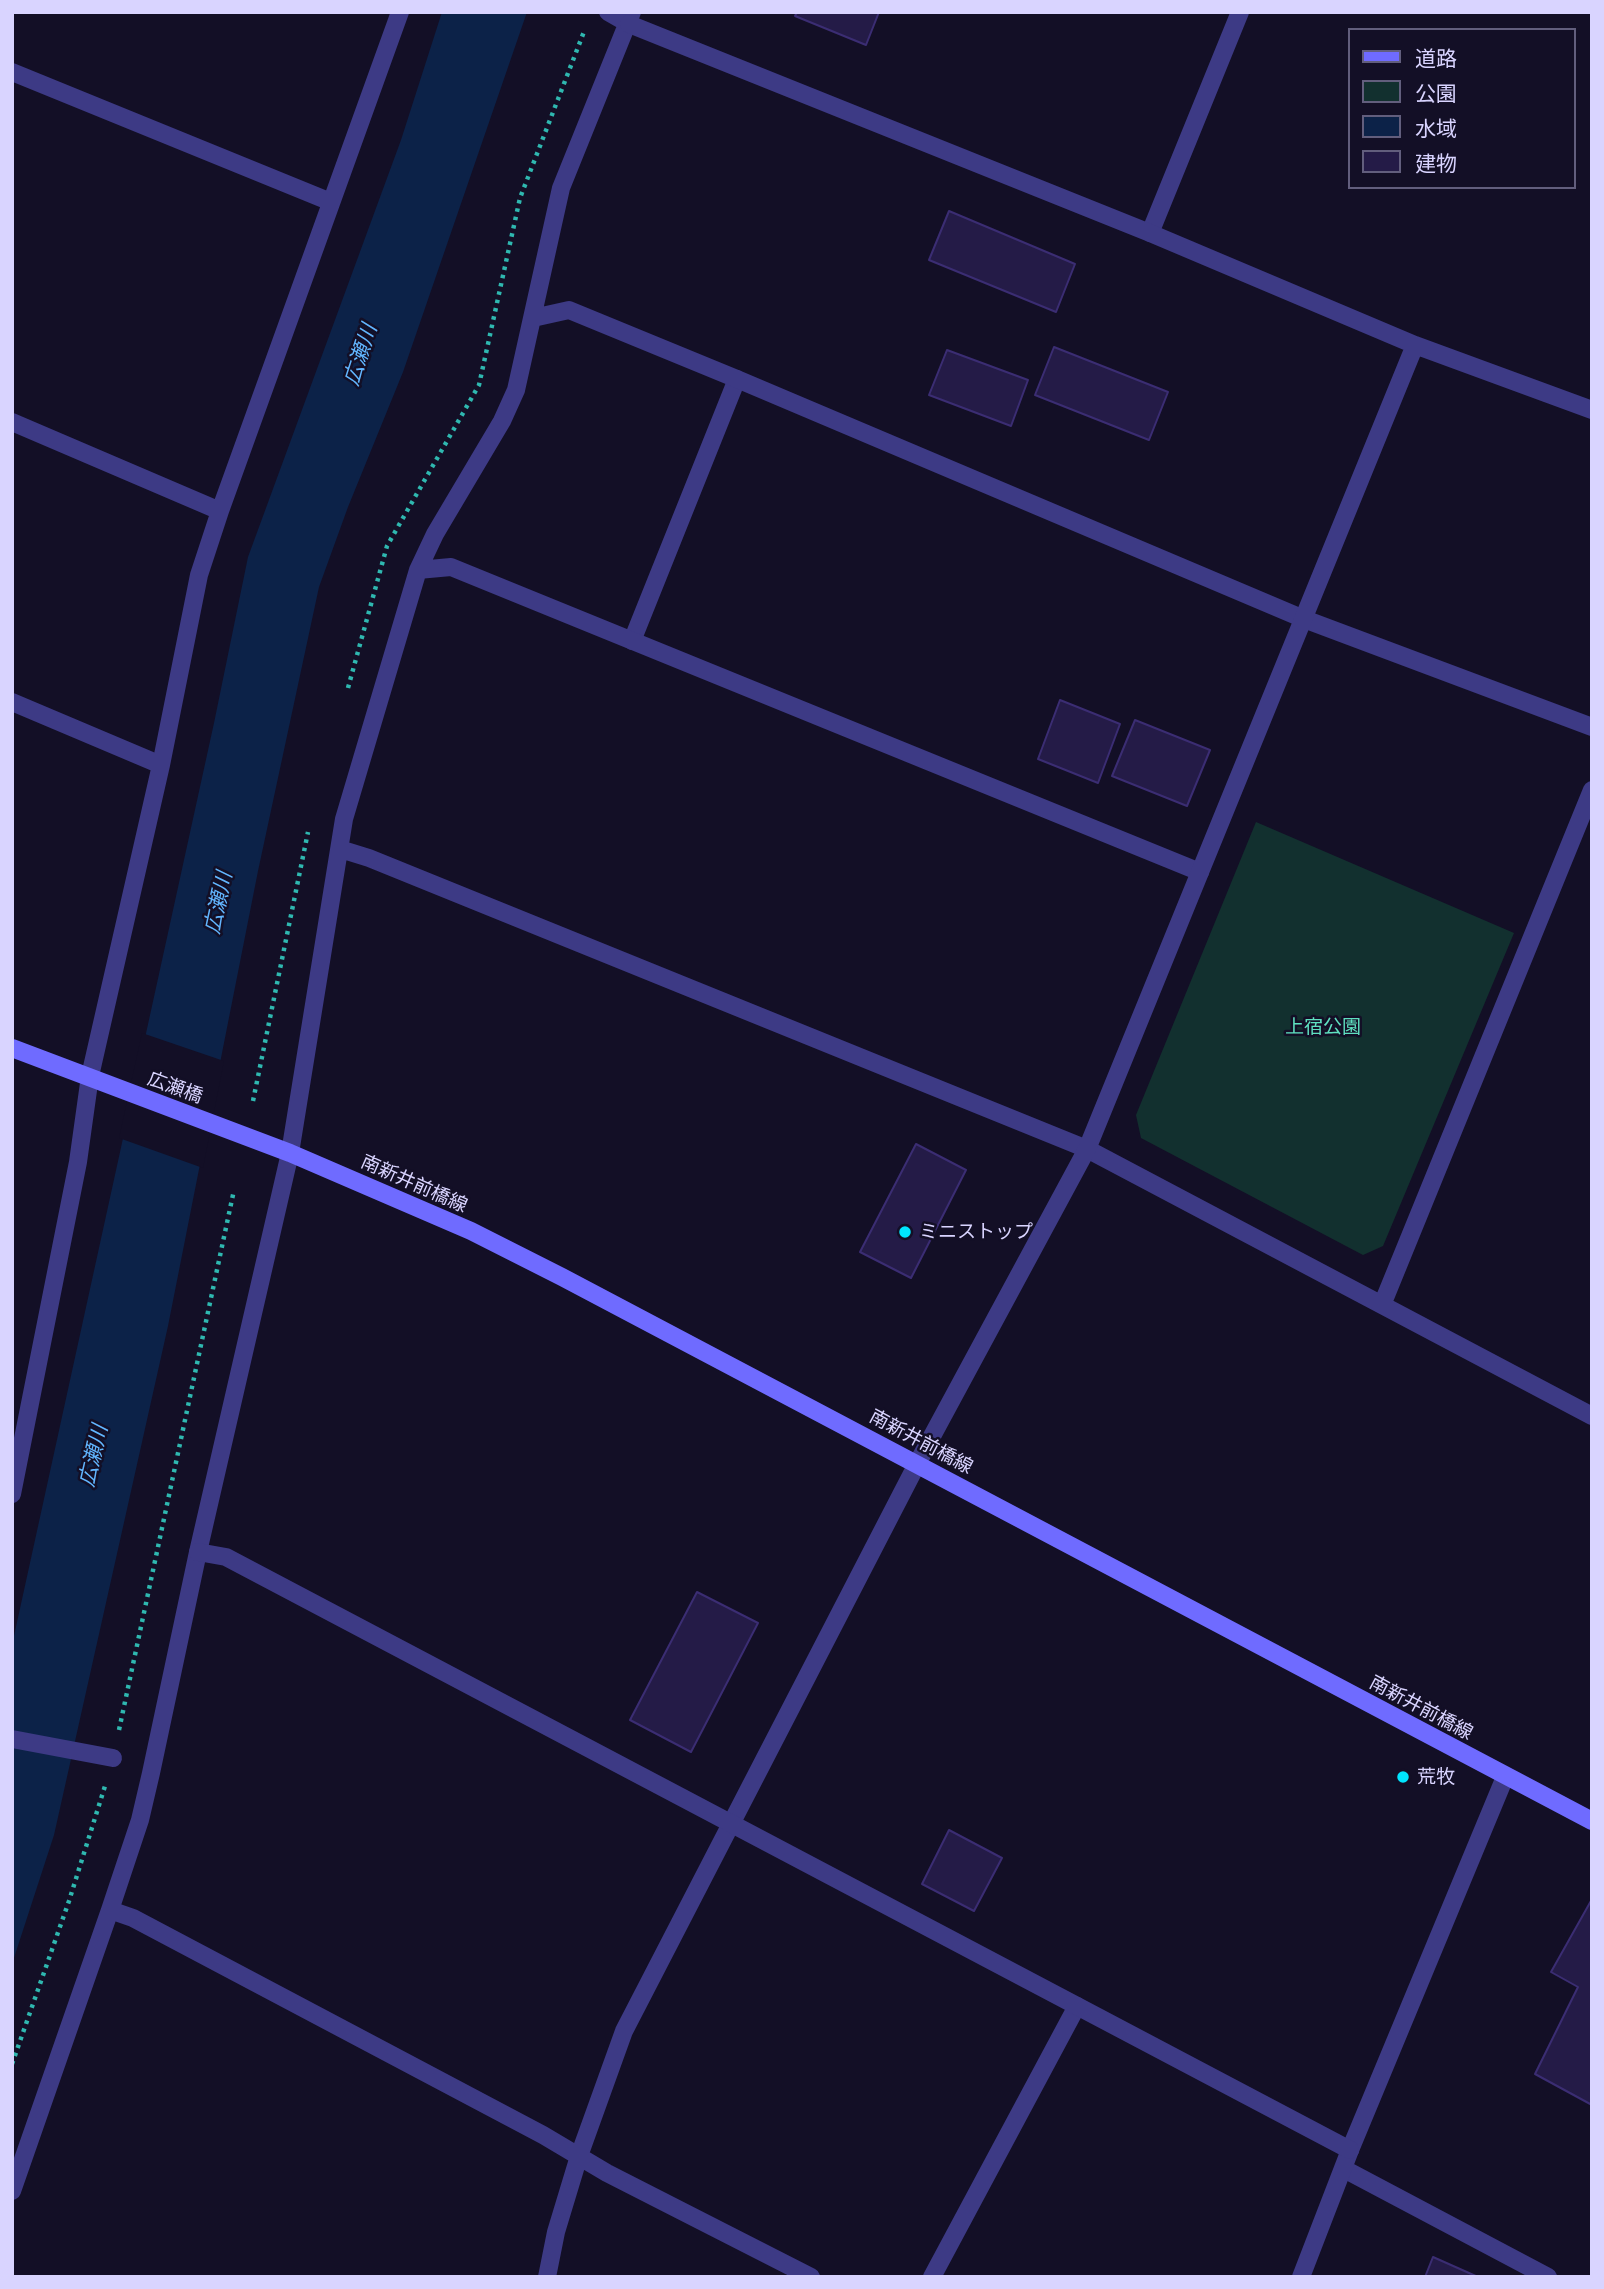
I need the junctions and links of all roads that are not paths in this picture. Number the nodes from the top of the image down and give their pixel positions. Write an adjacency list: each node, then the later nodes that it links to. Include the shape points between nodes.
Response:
1 (400, 12): 6 (street)
2 (608, 12): 4 (street)
3 (1240, 12): 7 (street)
4 (631, 18): 7 (street); 8 (street, via 561,188)
5 (12, 72): 6 (street)
6 (331, 202): 13 (street)
7 (1150, 233): 9 (street)
8 (533, 317): 10 (street, via 569,310); 14 (street, via 516,390 502,421)
9 (1415, 345): 11 (street); 15 (street)
10 (737, 379): 15 (street); 16 (street)
11 (1592, 410)
12 (12, 422): 13 (street)
13 (220, 512): 19 (street, via 199,575)
14 (418, 570): 16 (street, via 452,568); 21 (street, via 344,819)
15 (1304, 619): 18 (street); 22 (street)
16 (632, 640): 22 (street)
17 (12, 702): 19 (street)
18 (1592, 727)
19 (161, 765): 24 (street)
20 (1592, 790): 28 (street)
21 (340, 849): 26 (street); 27 (street)
22 (1200, 872): 26 (street)
23 (12, 1048): 24 (main road)
24 (90, 1076): 25 (main road, 広瀬橋); 29 (street, via 78,1162)
25 (218, 1125): 27 (main road, 南新井前橋線)
26 (1087, 1149): 28 (street); 31 (street)
27 (290, 1153): 31 (main road, 南新井前橋線, via 482,1237); 33 (street)
28 (1382, 1305): 30 (street)
29 (20, 1410): 32 (street)
30 (1592, 1416)
31 (917, 1464): 36 (main road, 南新井前橋線); 38 (street)
32 (12, 1494)
33 (198, 1552): 38 (street, via 226,1557); 39 (street, via 143,1809)
34 (12, 1739): 35 (street)
35 (113, 1758)
36 (1505, 1777): 37 (main road, 南新井前橋線); 41 (street)
37 (1592, 1821)
38 (732, 1822): 40 (street); 42 (street, via 624,2031)
39 (110, 1910): 42 (street, via 133,1918); 44 (street)
40 (1077, 2006): 41 (street); 47 (street)
41 (1350, 2150): 43 (street)
42 (579, 2156): 45 (street); 46 (street)
43 (1344, 2169): 48 (street); 49 (street)
44 (12, 2191)
45 (547, 2277)
46 (811, 2277)
47 (932, 2277)
48 (1301, 2277)
49 (1548, 2277)

